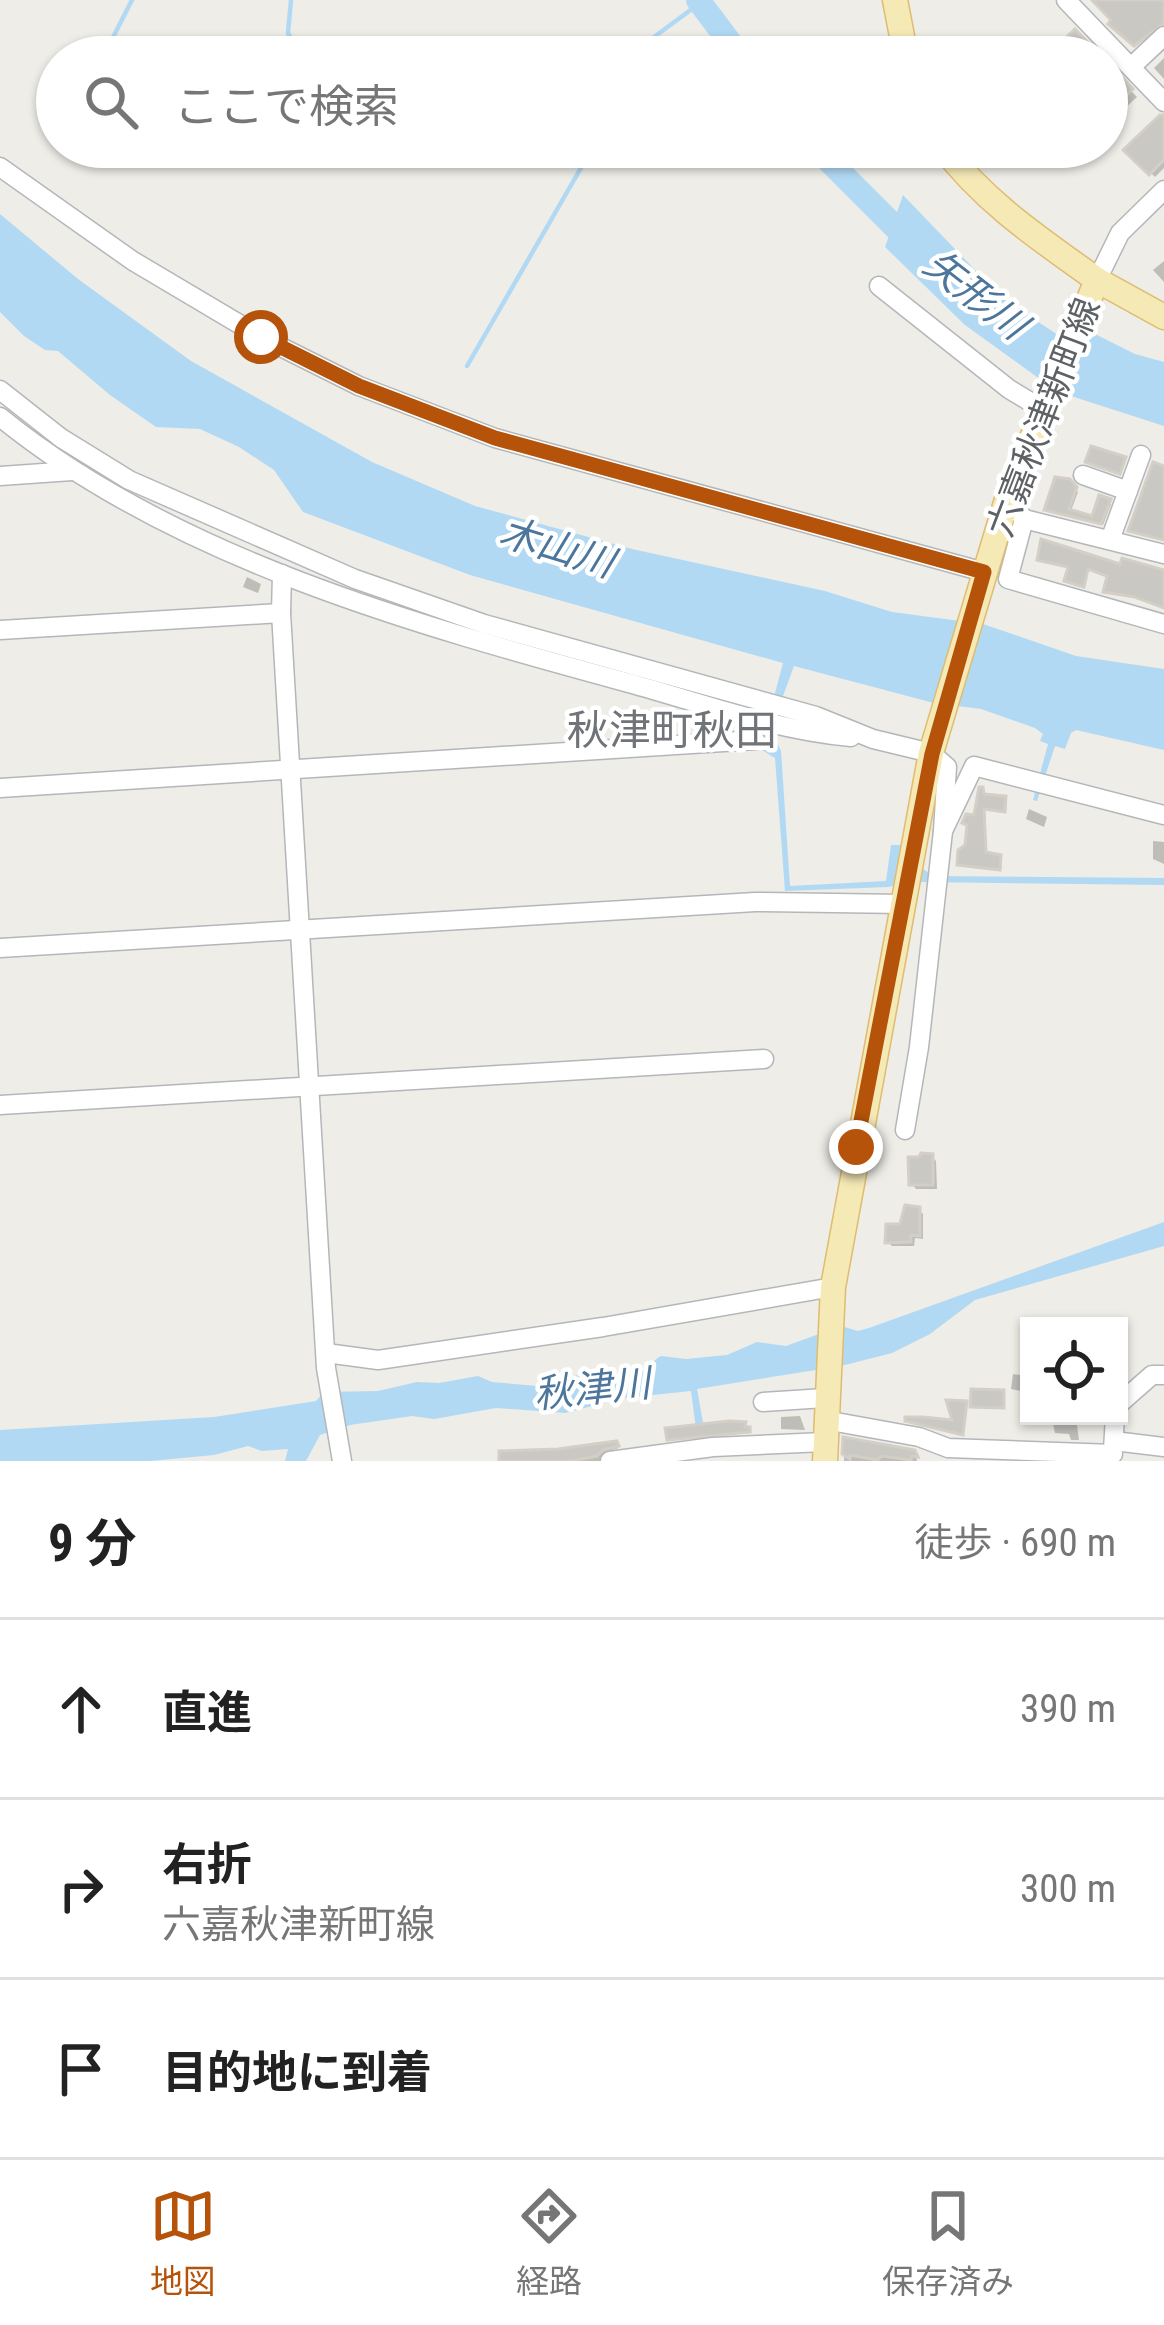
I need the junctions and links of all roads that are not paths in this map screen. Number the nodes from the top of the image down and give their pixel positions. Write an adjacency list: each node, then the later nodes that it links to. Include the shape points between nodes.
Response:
1 (896, 0): 5 (main road)
2 (1066, 0): 4 (street)
3 (1099, 0): 4 (street)
4 (1082, 16): 6 (street)
5 (902, 36)
6 (1101, 36)
7 (1164, 36): 9 (street)
8 (1128, 64): 9 (street)
9 (1131, 67): 10 (street)
10 (1164, 102)
11 (0, 167): 29 (street, via 133,261 359,386 495,438)
12 (959, 168): 14 (main road, 六嘉秋津新町線, via 1004,214)
13 (1164, 190): 14 (street, via 1120,233)
14 (1097, 280): 16 (main road); 18 (main road, 六嘉秋津新町線)
15 (879, 286): 18 (street)
16 (1164, 316)
17 (0, 390): 34 (street, via 129,480 355,579)
18 (1042, 409): 25 (main road, 六嘉秋津新町線)
19 (0, 417): 21 (street)
20 (1142, 455): 24 (street)
21 (72, 471): 23 (street); 30 (street)
22 (1083, 475): 24 (street)
23 (0, 476)
24 (1128, 491): 27 (street)
25 (1008, 496): 26 (street); 29 (main road, 六嘉秋津新町線)
26 (1024, 519): 27 (street); 32 (street, via 1008,579)
27 (1110, 540): 28 (street)
28 (1164, 554)
29 (984, 572): 36 (main road, 六嘉秋津新町線)
30 (282, 574): 31 (street); 34 (street, via 667,696 809,734)
31 (281, 613): 33 (street); 37 (street)
32 (1164, 624)
33 (0, 631)
34 (873, 739): 36 (street)
35 (755, 740): 37 (street)
36 (932, 754): 40 (street, via 947,766); 41 (main road, 六嘉秋津新町線)
37 (291, 771): 38 (street); 42 (street)
38 (0, 788)
39 (1164, 815): 40 (street, via 974,766)
40 (943, 830): 47 (street)
41 (904, 904): 42 (street, via 755,902); 48 (main road, 六嘉秋津新町線)
42 (301, 929): 43 (street); 45 (street)
43 (0, 948)
44 (764, 1059): 45 (street)
45 (310, 1087): 46 (street); 49 (street)
46 (0, 1105)
47 (904, 1130)
48 (833, 1287): 49 (street, via 378,1360); 53 (main road, 六嘉秋津新町線)
49 (326, 1360): 57 (street)
50 (1164, 1375): 51 (street)
51 (1128, 1396)
52 (763, 1402): 53 (street)
53 (825, 1430): 55 (street, via 920,1437 948,1448); 56 (street)
54 (1164, 1447): 55 (street)
55 (1113, 1452)
56 (714, 1454): 58 (street)
57 (342, 1461)
58 (610, 1461)

